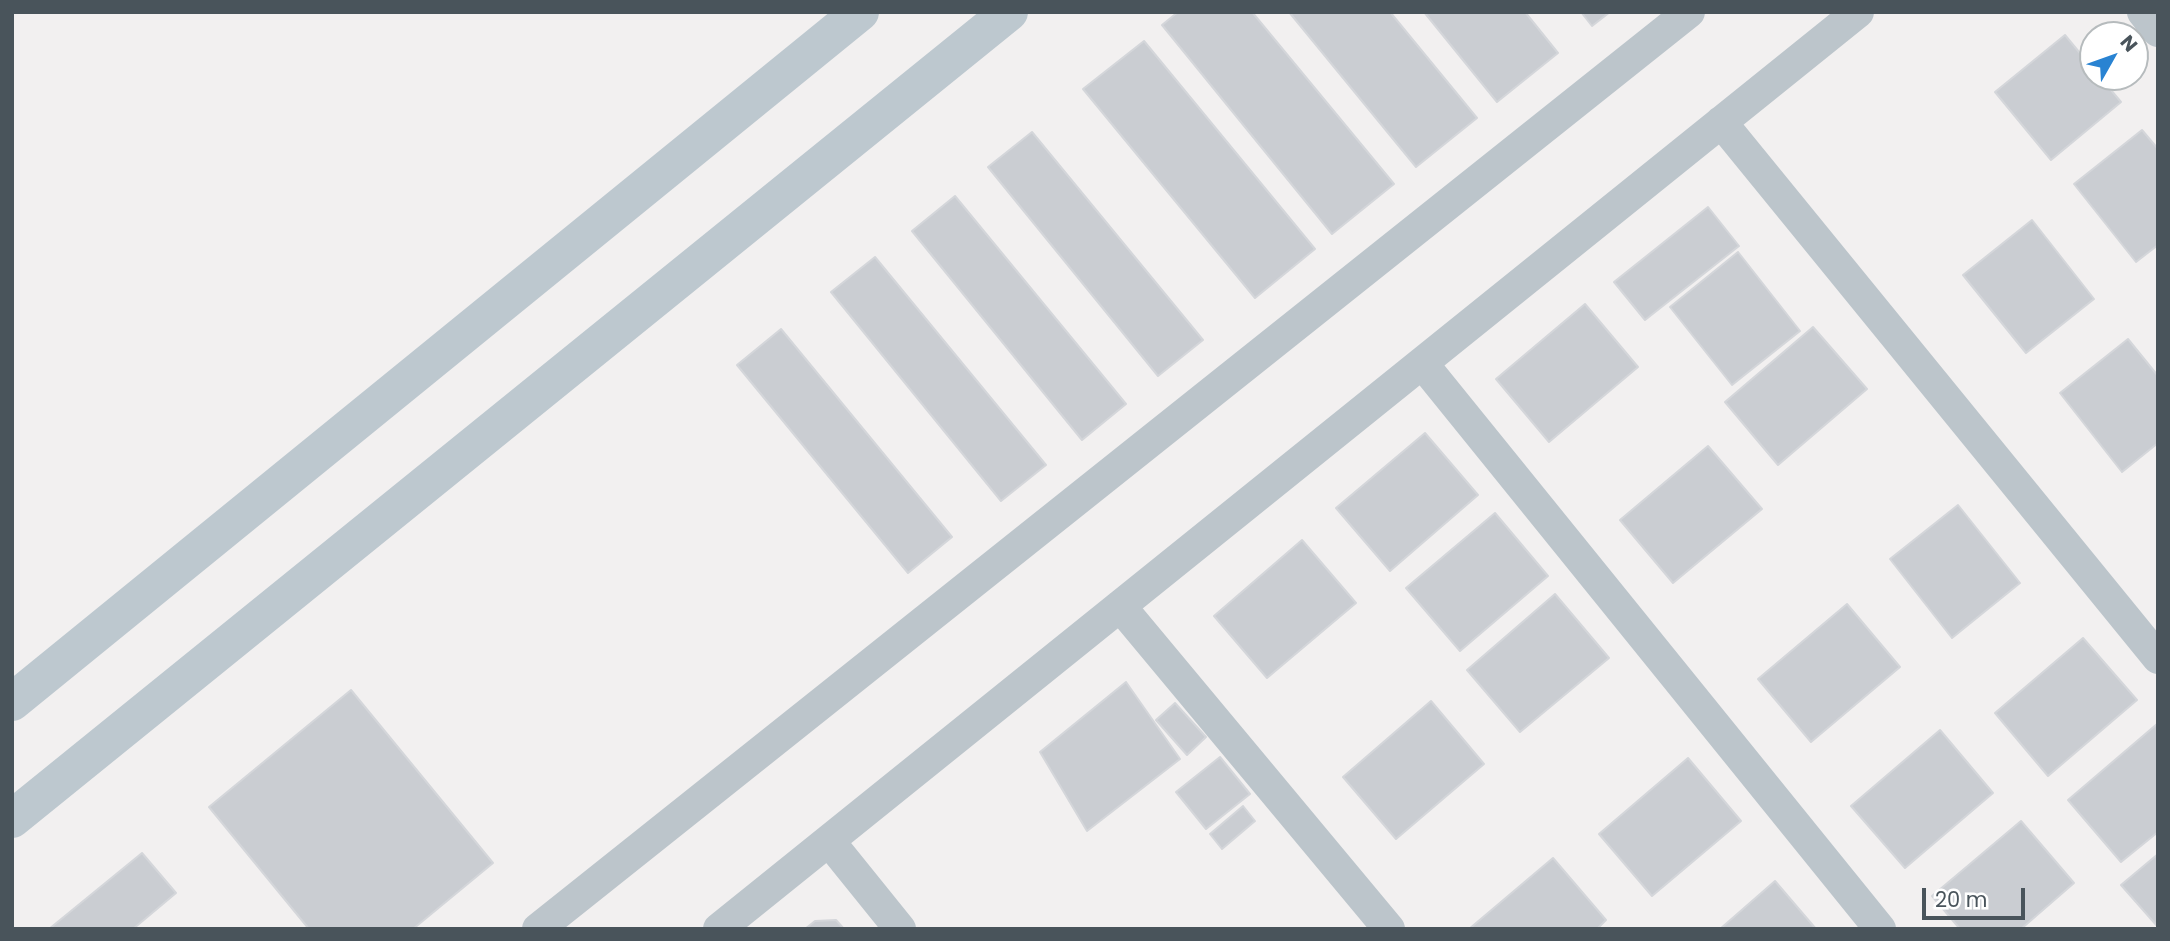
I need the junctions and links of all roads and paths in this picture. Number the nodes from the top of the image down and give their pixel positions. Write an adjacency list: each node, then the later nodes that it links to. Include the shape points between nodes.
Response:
1 (860, 12): 11 (street)
2 (1009, 12): 12 (street)
3 (1689, 12): 14 (street)
4 (1858, 12): 7 (street)
5 (2143, 12): 6 (street)
6 (2158, 31)
7 (1721, 122): 8 (street); 10 (street)
8 (1422, 363): 9 (street); 18 (street)
9 (1120, 606): 13 (street); 17 (street)
10 (2158, 659)
11 (12, 702)
12 (12, 819)
13 (829, 841): 15 (street); 16 (street)
14 (538, 929)
15 (719, 929)
16 (900, 929)
17 (1389, 929)
18 (1880, 929)

